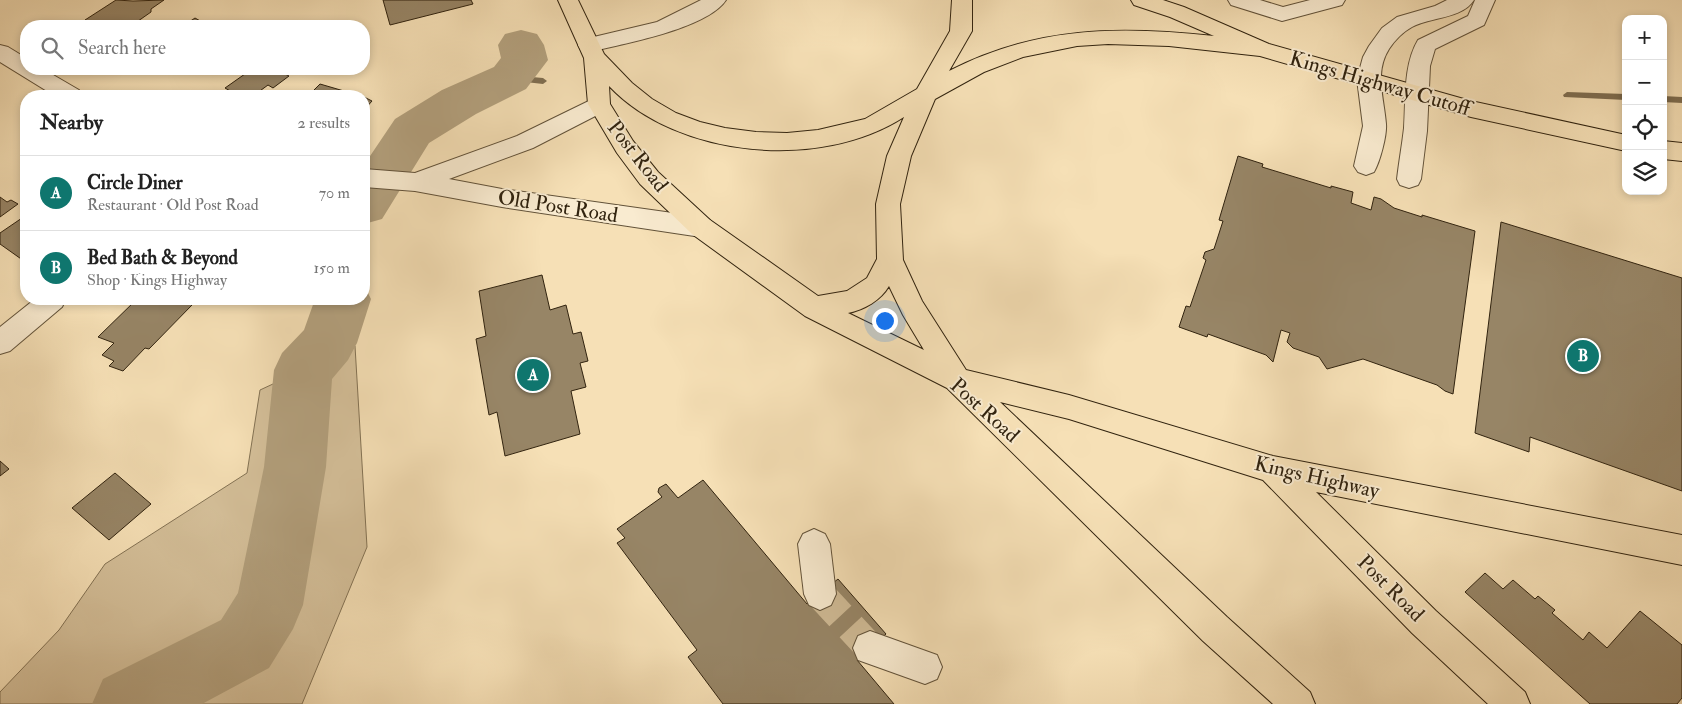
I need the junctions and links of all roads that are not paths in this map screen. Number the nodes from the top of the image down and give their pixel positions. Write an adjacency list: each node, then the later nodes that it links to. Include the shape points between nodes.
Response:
1 (568, 0): 13 (main road, Post Road)
2 (716, 0): 10 (street)
3 (962, 0): 11 (main road)
4 (974, 0): 11 (main road)
5 (1141, 0): 12 (main road, Kings Highway Cutoff)
6 (1238, 0): 7 (street, via 1282,14)
7 (1335, 0)
8 (1464, 0): 17 (street, via 1442,11 1405,22 1390,33 1374,57)
9 (1485, 0): 19 (street, via 1477,20 1426,45)
10 (689, 6): 13 (street, via 664,28)
11 (961, 31): 20 (main road)
12 (1261, 49): 17 (main road, Kings Highway Cutoff); 20 (main road, via 1149,38 1091,37 1052,42 990,61)
13 (592, 51): 20 (main road, via 643,105 669,120 697,131 757,141 792,141 850,131 873,124); 21 (main road, Post Road)
14 (0, 52): 15 (street)
15 (20, 64)
16 (37, 75): 18 (street)
17 (1368, 79): 19 (main road, Kings Highway Cutoff); 25 (street, via 1375,126)
18 (61, 90)
19 (1416, 92): 22 (main road, Kings Highway Cutoff, via 1471,109); 27 (street)
20 (925, 95): 30 (main road, via 898,156 888,204)
21 (599, 104): 28 (street, Old Post Road, via 525,142); 29 (main road, Post Road, via 625,147 649,178)
22 (1622, 142)
23 (1667, 150): 24 (main road)
24 (1682, 152)
25 (1366, 166)
26 (370, 178): 28 (street, Old Post Road)
27 (1409, 179)
28 (415, 182): 29 (street, Old Post Road)
29 (701, 227): 32 (main road, Post Road)
30 (890, 260): 32 (main road, via 876,285 854,301); 34 (main road, via 912,307)
31 (46, 305): 33 (street)
32 (814, 308): 34 (main road, Post Road)
33 (0, 343)
34 (957, 380): 35 (main road, Kings Highway, via 1069,407); 41 (main road, Post Road, via 1215,629)
35 (1274, 468): 37 (main road, Kings Highway); 42 (main road, Post Road, via 1424,622)
36 (814, 544): 38 (street)
37 (1682, 550)
38 (820, 594)
39 (870, 648): 40 (street)
40 (924, 667)
41 (1298, 704)
42 (1513, 704)

